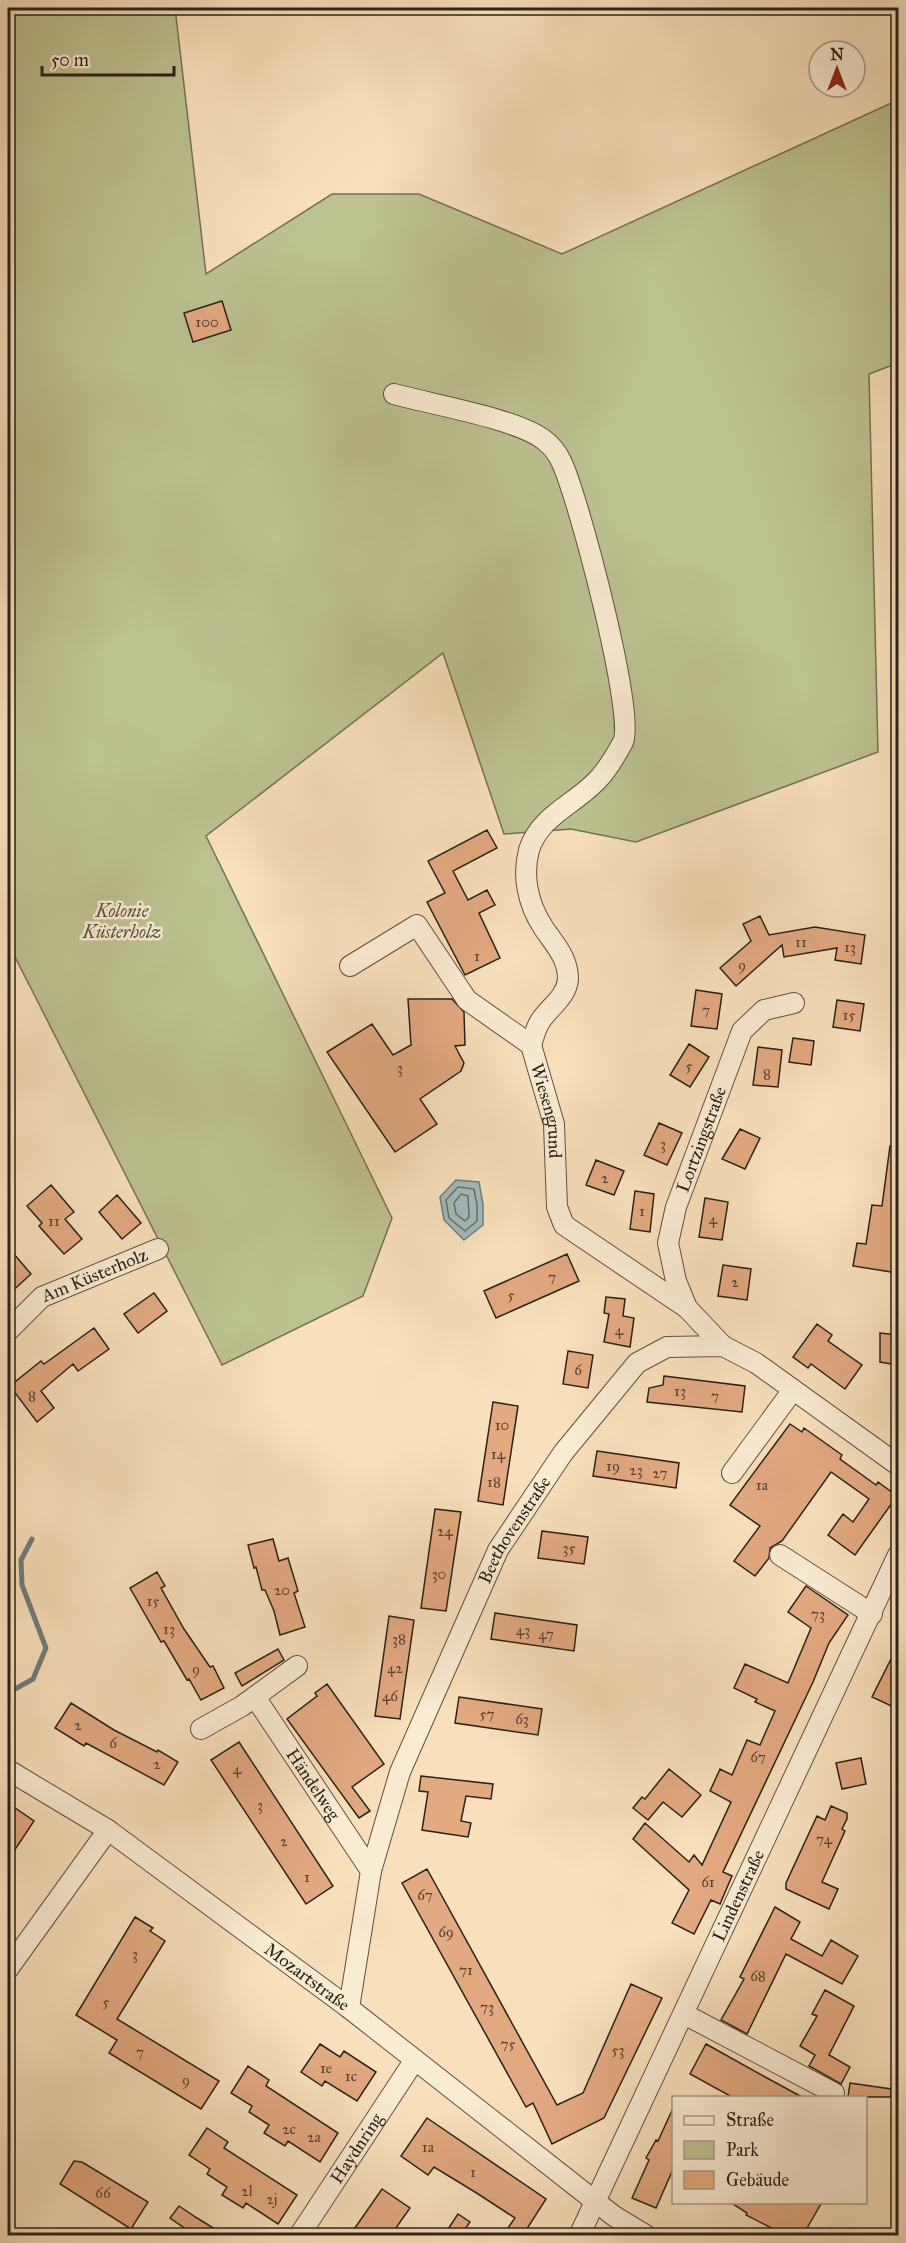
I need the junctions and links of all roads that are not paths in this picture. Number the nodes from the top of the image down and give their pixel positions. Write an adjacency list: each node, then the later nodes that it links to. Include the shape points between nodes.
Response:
1 (394, 394): 4 (street, via 532,431 547,442 561,460 589,543 613,650 624,713 624,740 600,777 542,824 525,866 527,890 542,926 560,950 568,981 562,995 541,1020)
2 (350, 966): 4 (street, Wiesengrund, via 417,925 467,1000)
3 (794, 1003): 6 (street, Lortzingstraße, via 764,1010 742,1030 676,1207 668,1243)
4 (531, 1045): 6 (street, Wiesengrund, via 554,1124 558,1207 564,1225)
5 (159, 1249): 7 (street, Am Küsterholz, via 42,1297)
6 (687, 1308): 8 (street, Wiesengrund)
7 (8, 1331)
8 (723, 1346): 9 (street, Beethovenstraße, via 756,1363); 20 (street, Beethovenstraße, via 667,1347 637,1363 562,1453 498,1550 400,1772)
9 (793, 1390): 10 (street, Beethovenstraße); 11 (street)
10 (898, 1465)
11 (732, 1473)
12 (780, 1555): 14 (street)
13 (898, 1555): 14 (street, Lindenstraße)
14 (872, 1614): 23 (street, Lindenstraße)
15 (297, 1666): 16 (street)
16 (255, 1697): 17 (street); 20 (street, Händelweg)
17 (201, 1729)
18 (8, 1770): 19 (street, Mozartstraße)
19 (108, 1830): 21 (street); 22 (street, Mozartstraße)
20 (371, 1871): 22 (street, Beethovenstraße)
21 (8, 1969)
22 (349, 2008): 24 (street, Mozartstraße)
23 (684, 2014): 25 (street); 26 (street, Lindenstraße)
24 (414, 2061): 26 (street, Mozartstraße); 27 (street, Haydnring)
25 (834, 2093)
26 (595, 2200): 28 (street, Lindenstraße); 29 (street, Mozartstraße)
27 (299, 2235)
28 (579, 2235)
29 (647, 2235)

